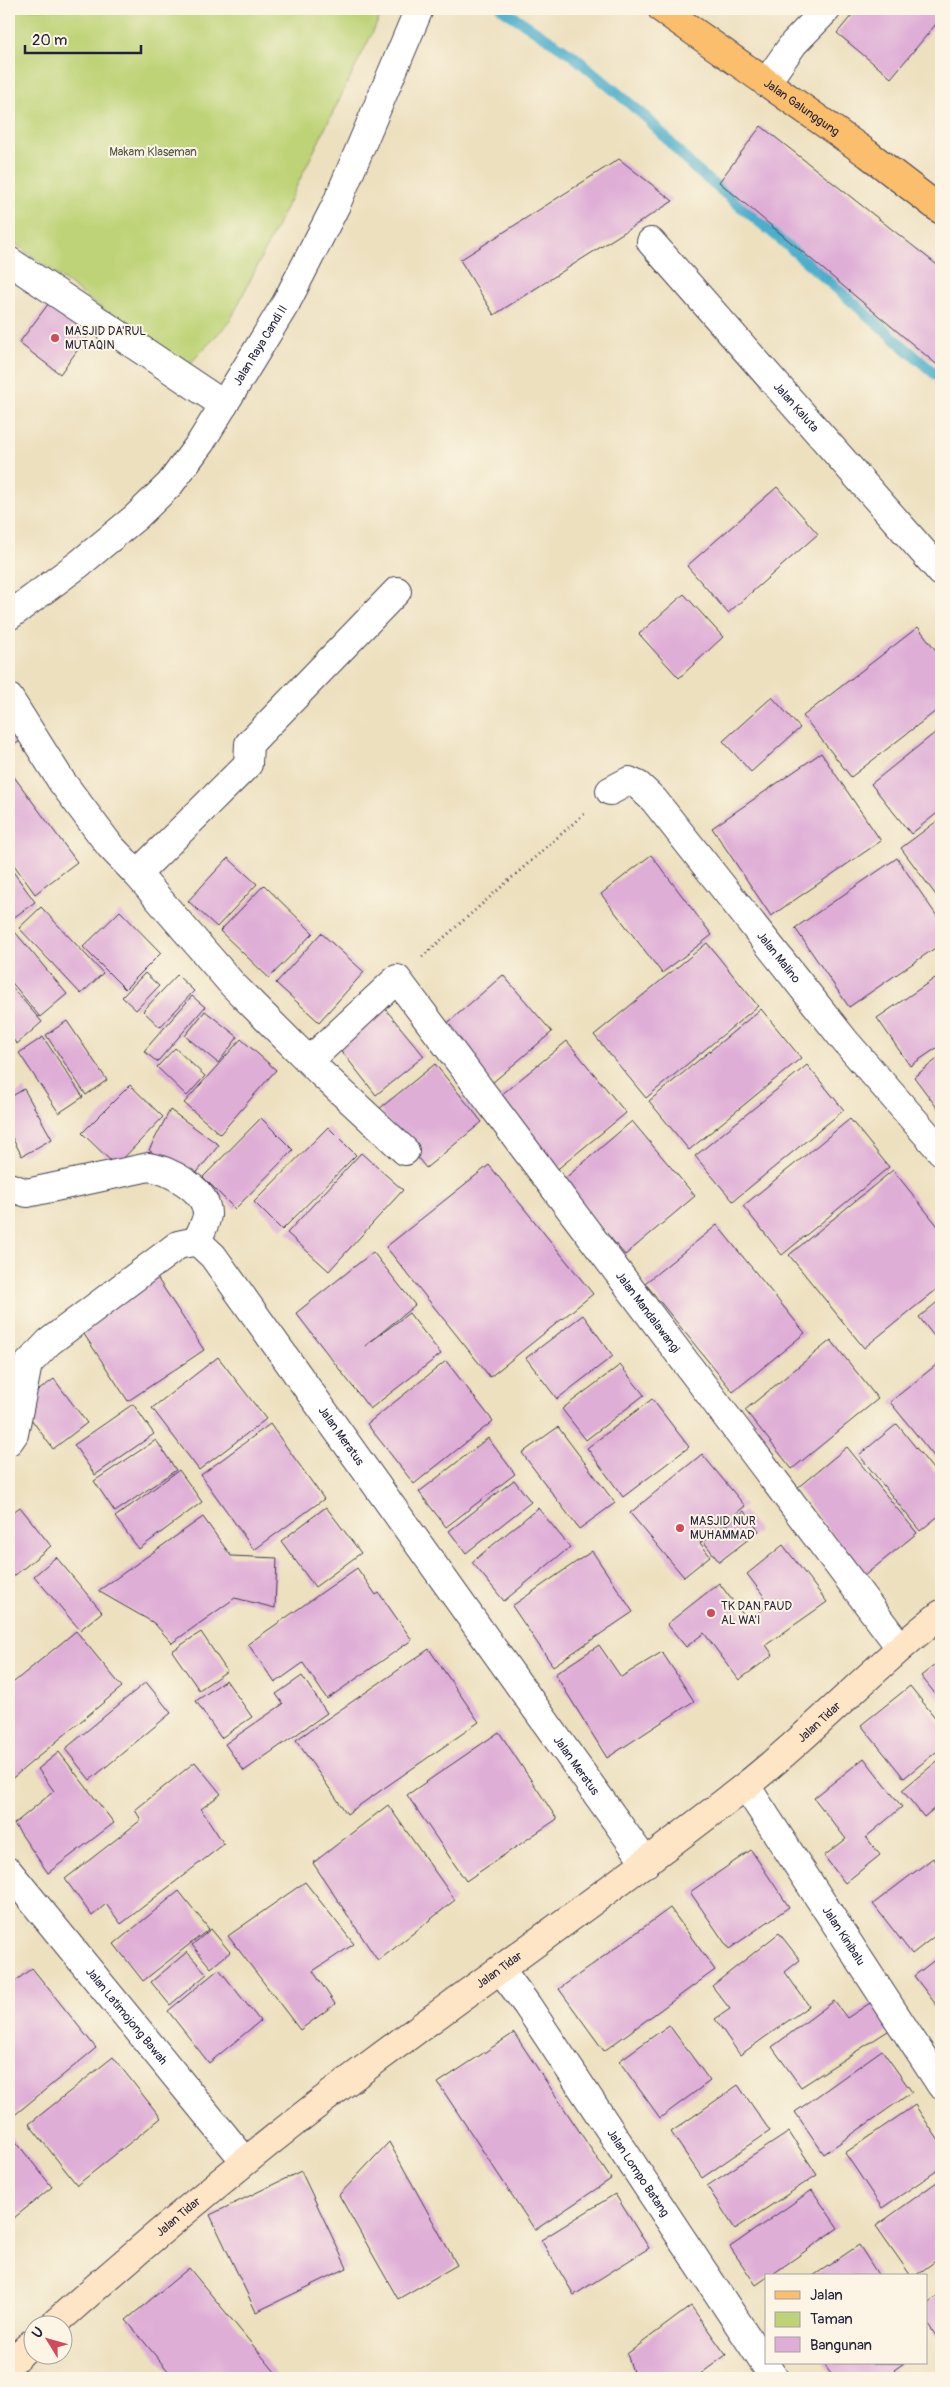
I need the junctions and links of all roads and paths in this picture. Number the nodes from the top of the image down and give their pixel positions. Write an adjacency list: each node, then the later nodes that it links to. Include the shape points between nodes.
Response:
1 (419, 9): 8 (street, Jalan Raya Candi II, via 336,205 286,303)
2 (662, 9): 4 (main road, Jalan Galunggung)
3 (827, 9): 4 (street, via 794,43)
4 (766, 83): 5 (main road, Jalan Galunggung)
5 (941, 210)
6 (651, 242): 9 (street, Jalan Kaluta)
7 (9, 262): 8 (street)
8 (224, 405): 11 (street, Jalan Raya Candi II, via 170,484 80,564)
9 (941, 572)
10 (397, 591): 14 (street, via 249,744 248,764)
11 (9, 616)
12 (9, 698): 14 (street, via 62,782 110,846)
13 (610, 791): 15 (path); 18 (street, Jalan Malino, via 629,781 654,800 845,1041)
14 (137, 874): 16 (street, via 233,985)
15 (397, 979): 16 (street); 23 (street, Jalan Mandalawangi)
16 (310, 1060): 17 (street)
17 (405, 1151)
18 (941, 1151)
19 (9, 1187): 20 (street, via 27,1193 149,1167 158,1168 181,1179 203,1201 207,1214)
20 (197, 1241): 21 (street, via 178,1244 49,1342 28,1364); 25 (street, Jalan Meratus, via 213,1256)
21 (11, 1435)
22 (941, 1614): 23 (main road, Jalan Tidar)
23 (900, 1646): 24 (main road, Jalan Tidar)
24 (746, 1786): 25 (main road, Jalan Tidar); 28 (street, Jalan Kinibalu)
25 (646, 1863): 27 (main road, Jalan Tidar)
26 (9, 1872): 29 (street, Jalan Latimojong Bawah)
27 (501, 1970): 29 (main road, Jalan Tidar); 33 (street, Jalan Lompo Batang)
28 (941, 2085)
29 (245, 2161): 30 (main road, Jalan Tidar)
30 (65, 2314)
31 (22, 2353): 32 (main road)
32 (9, 2364)
33 (774, 2378)

